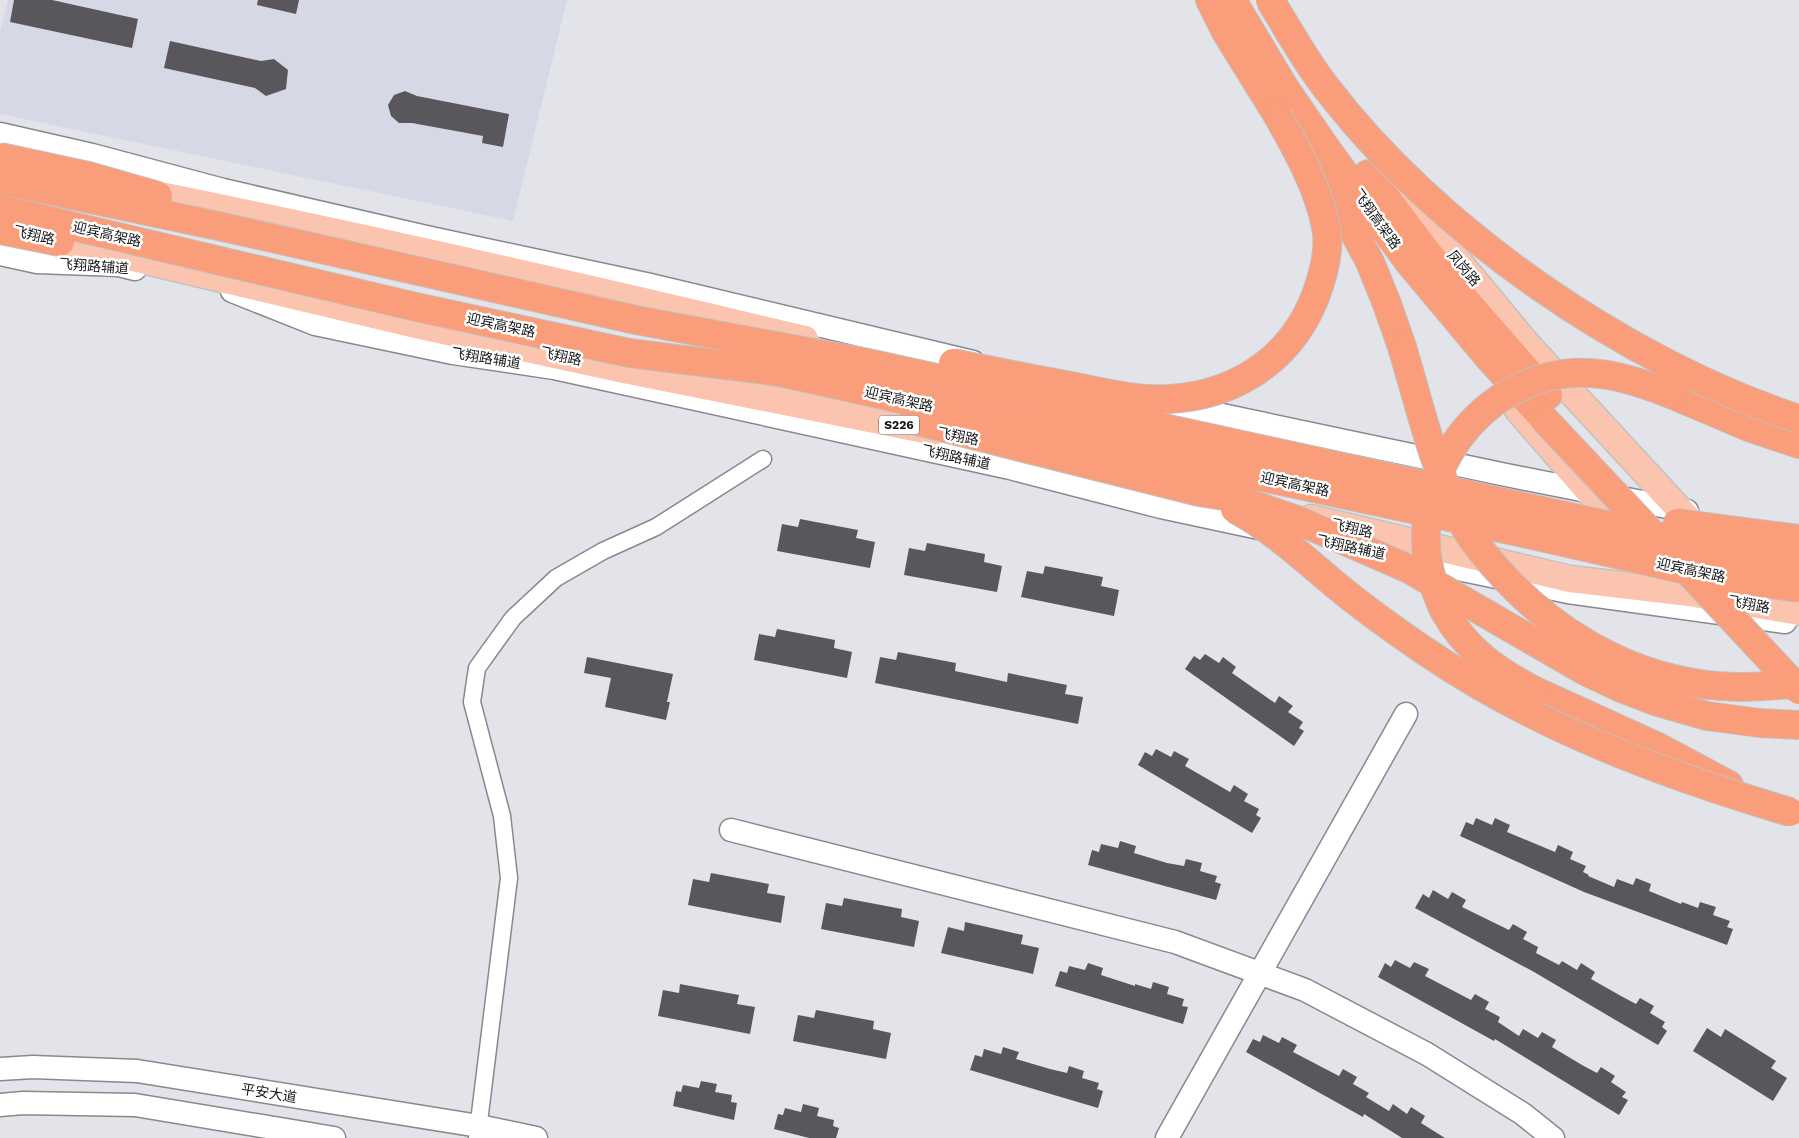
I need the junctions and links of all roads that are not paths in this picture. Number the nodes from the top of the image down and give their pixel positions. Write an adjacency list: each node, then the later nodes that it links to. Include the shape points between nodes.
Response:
1 (1210, 0): 7 (highway)
2 (1219, 0): 25 (main road, via 1305,134 1391,256 1482,369)
3 (1232, 0): 19 (highway, 飞翔高架路, via 1284,87 1408,261 1490,359)
4 (1254, 0): 19 (highway, 飞翔高架路, via 1339,134)
5 (1270, 0): 20 (highway, bridge, via 1316,74 1355,123 1420,190 1499,256 1592,320 1678,370)
6 (1280, 0): 26 (main road, 凤岗路, via 1296,32 1431,228 1527,344)
7 (1278, 116): 17 (highway, bridge, via 1310,173 1326,228 1327,253 1322,278 1314,301 1289,342 1255,372 1221,390 1167,400 1118,396 868,344); 37 (highway, bridge, via 1318,171 1370,262 1402,347 1446,490 1463,524 1511,586 1543,615 1586,643 1627,664 1702,684 1742,687)
8 (0, 134): 25 (street, via 92,154 223,190 646,284 1021,373)
9 (0, 157): 15 (highway, bridge, via 88,176)
10 (0, 163): 27 (main road, via 426,252 1020,391)
11 (0, 180): 15 (highway, 迎宾高架路, bridge)
12 (0, 209): 16 (highway, 迎宾高架路, bridge)
13 (0, 228): 16 (highway, bridge); 34 (main road, 飞翔路 / S226, via 416,326 1008,447 1570,579)
14 (0, 254): 34 (street, 飞翔路辅道, via 37,262 119,265 223,287 315,324 453,353 554,368 1010,468 1161,507 1558,590)
15 (422, 272): 17 (highway, 迎宾高架路, bridge)
16 (416, 307): 18 (highway, 迎宾高架路, bridge)
17 (636, 320): 23 (highway, 迎宾高架路, bridge, via 863,362)
18 (630, 353): 24 (highway, bridge, via 855,405); 33 (highway, 迎宾高架路, bridge, via 780,372 1712,576)
19 (1552, 413): 36 (highway, bridge); 38 (highway, bridge)
20 (1799, 419)
21 (1799, 444): 42 (highway, bridge, via 1751,428 1645,383 1594,373 1563,374 1512,391 1473,419 1460,434 1445,457 1435,482 1429,504 1426,541 1427,560 1444,611 1457,630 1490,664 1535,691)
22 (763, 459): 47 (street, via 656,527 556,578 514,618 477,668 472,702 502,816 509,878)
23 (1326, 462): 30 (highway, bridge, via 1425,467 1684,524); 32 (highway, 迎宾高架路, bridge, via 1721,550)
24 (1200, 492): 41 (highway, bridge, via 1231,497 1297,520 1409,568 1585,671 1638,695 1707,716); 42 (highway, bridge, via 1246,515 1399,633 1523,709 1596,745 1651,767)
25 (1590, 492): 26 (street); 27 (main road)
26 (1680, 510): 28 (street); 29 (main road, 凤岗路)
27 (1606, 511): 29 (main road); 34 (main road)
28 (1799, 531)
29 (1702, 534): 31 (main road); 35 (main road, 凤岗路)
30 (1799, 538)
31 (1799, 549)
32 (1799, 560)
33 (1799, 588)
34 (1698, 602): 35 (main road, 飞翔路 / S226); 39 (main road)
35 (1792, 620)
36 (1799, 662)
37 (1799, 683)
38 (1799, 690)
39 (1799, 705)
40 (1406, 714): 44 (street)
41 (1799, 725)
42 (1795, 814)
43 (731, 830): 44 (street, via 1175,942)
44 (1260, 974): 50 (street); 51 (street, via 1305,990 1427,1054 1523,1114)
45 (0, 1069): 47 (street, 平安大道, via 33,1066 137,1071)
46 (0, 1105): 48 (street, via 135,1105)
47 (478, 1132): 49 (street, 平安大道)
48 (334, 1138)
49 (536, 1138)
50 (1167, 1138)
51 (1553, 1138)

